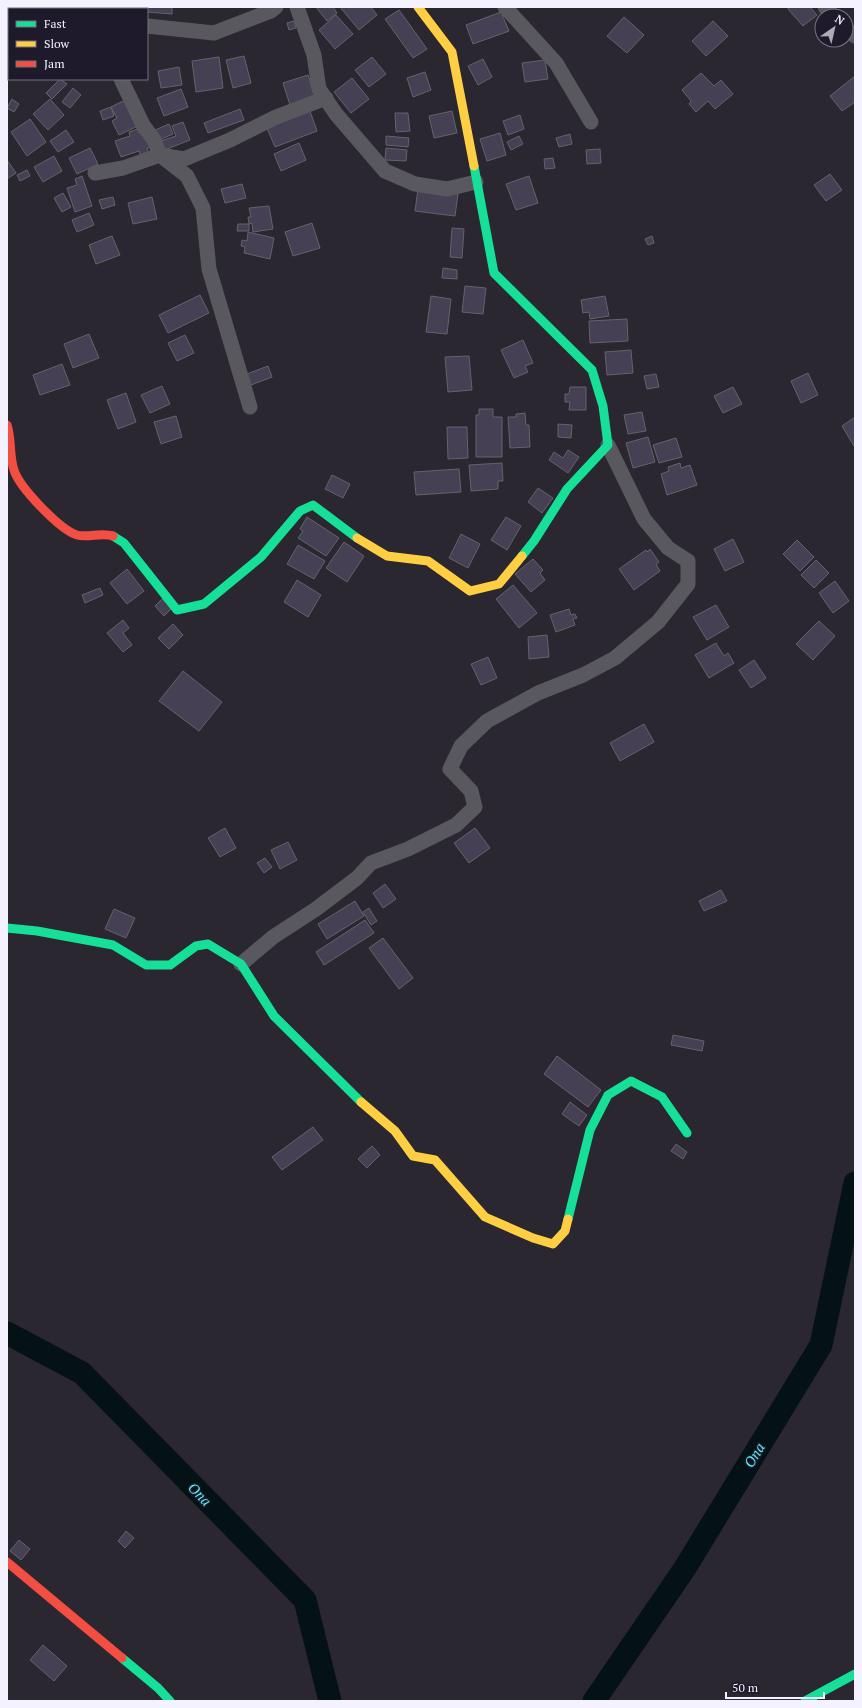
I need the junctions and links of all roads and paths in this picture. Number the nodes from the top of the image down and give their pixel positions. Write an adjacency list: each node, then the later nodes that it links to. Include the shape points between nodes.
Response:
1 (276, 7): 5 (street, via 214,34)
2 (297, 7): 7 (street, via 314,55 319,89)
3 (418, 7): 11 (street, via 452,52)
4 (505, 7): 8 (street, via 556,63)
5 (148, 26)
6 (122, 80): 9 (street)
7 (326, 98): 9 (street, via 276,117 184,159); 11 (street, via 336,114 385,171 415,184 447,188)
8 (591, 122)
9 (160, 155): 10 (street, via 123,168); 12 (street, via 187,176 203,208 208,269)
10 (95, 173)
11 (476, 182): 14 (street, via 494,273 592,370 603,406)
12 (250, 406)
13 (7, 425): 14 (street, via 12,465 21,484 69,531 77,535 90,536 106,533 124,543 177,610 204,604 261,557 300,511 313,505 351,534 387,556 428,561 470,591 498,584 534,541 567,490)
14 (608, 445): 16 (street, via 644,519 668,548 688,561 688,584 658,622 615,658 487,721 461,746 450,769 471,791 475,807 456,825 408,849 371,863 357,878 273,937)
15 (7, 928): 16 (street, via 113,945 146,965 170,965 196,946 208,944)
16 (241, 964): 17 (street, via 274,1016 364,1105 395,1131 413,1156 436,1160 485,1217 533,1238 553,1244 565,1231 590,1130 608,1095 631,1081 662,1097)
17 (687, 1133)
18 (7, 1562): 20 (street, via 158,1688)
19 (855, 1674): 21 (street)
20 (170, 1701)
21 (805, 1701)

